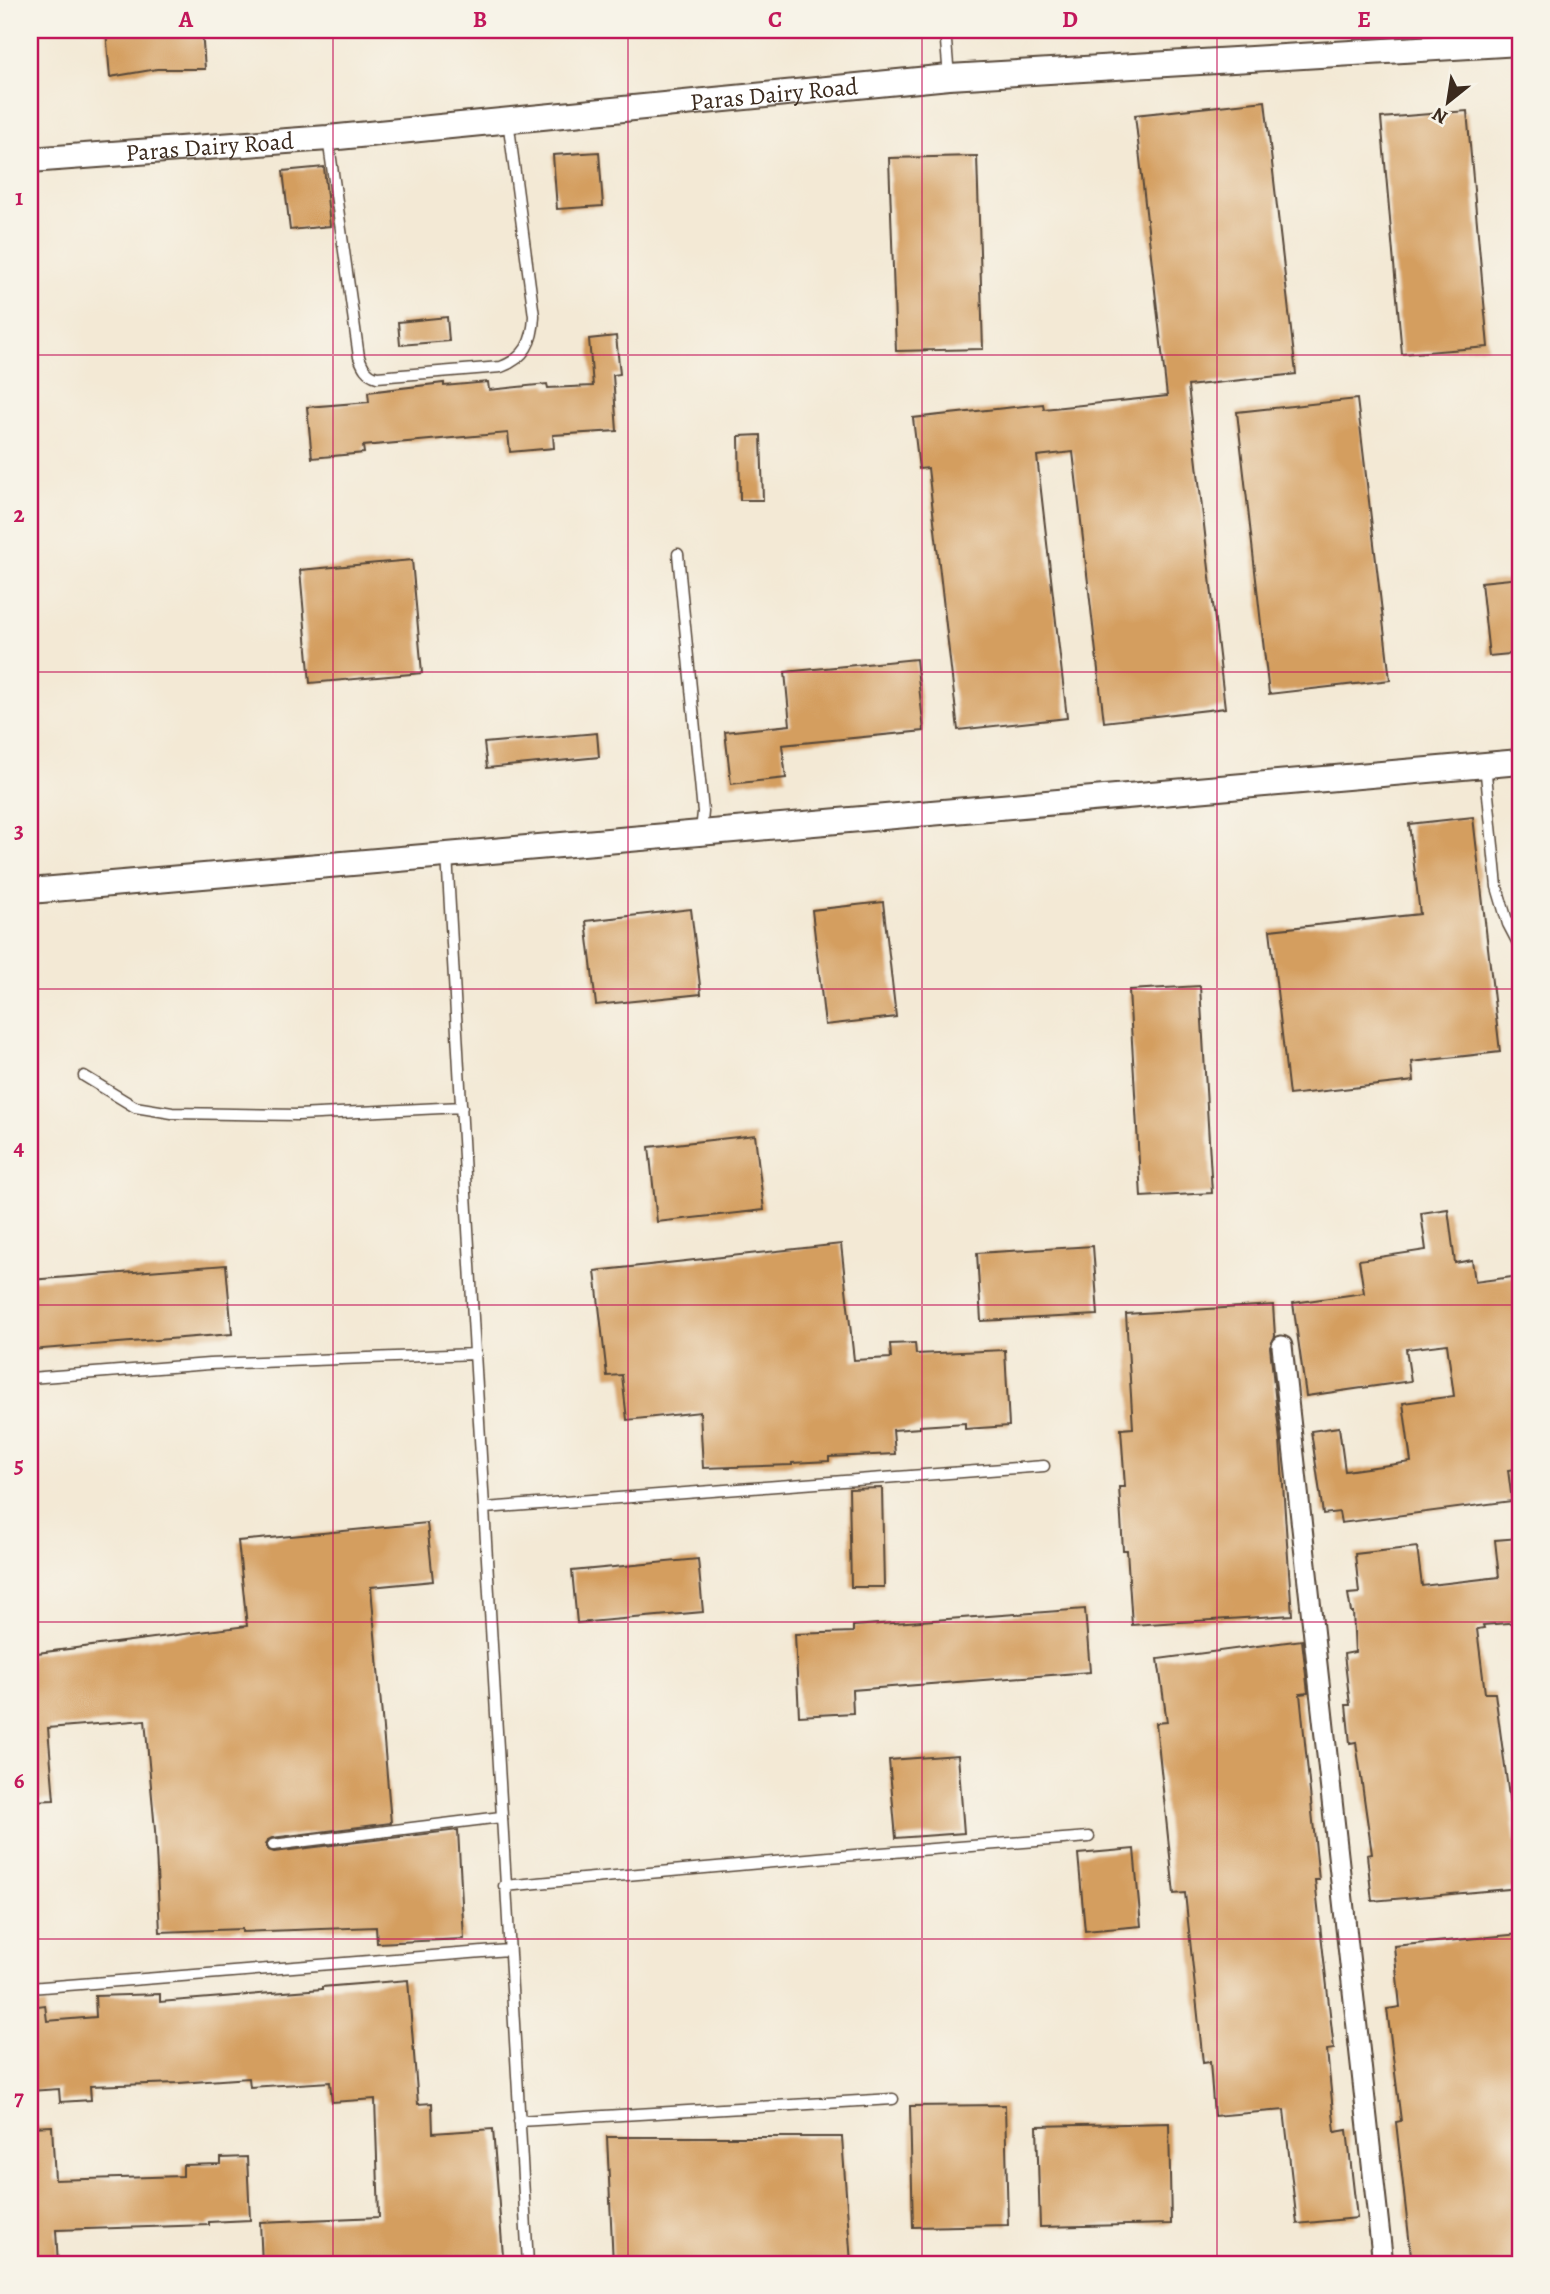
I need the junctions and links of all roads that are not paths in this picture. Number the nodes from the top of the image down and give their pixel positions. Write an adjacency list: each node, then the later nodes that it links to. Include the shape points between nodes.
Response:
1 (945, 30): 3 (lane)
2 (1520, 43): 3 (street, Paras Dairy Road)
3 (949, 77): 4 (street, Paras Dairy Road)
4 (508, 119): 5 (street, Paras Dairy Road); 5 (lane, via 534,317 529,345 513,363 501,367 369,375 359,357)
5 (328, 138): 6 (street, Paras Dairy Road)
6 (30, 160)
7 (678, 554): 10 (lane, via 703,812)
8 (1520, 762): 9 (street)
9 (1485, 764): 10 (street); 13 (lane, via 1497,887)
10 (701, 833): 11 (street)
11 (447, 853): 12 (street); 15 (lane)
12 (30, 891)
13 (1520, 947)
14 (84, 1076): 15 (lane, via 135,1107 172,1113 298,1115)
15 (461, 1107): 17 (lane)
16 (1282, 1346): 30 (street)
17 (476, 1354): 18 (lane, via 209,1364); 20 (lane)
18 (30, 1378)
19 (1044, 1466): 20 (lane)
20 (485, 1508): 21 (lane)
21 (501, 1817): 23 (lane); 24 (lane)
22 (1089, 1837): 24 (lane)
23 (273, 1845)
24 (504, 1886): 25 (lane)
25 (508, 1950): 26 (lane); 28 (lane)
26 (30, 1988)
27 (893, 2099): 28 (lane)
28 (519, 2121): 29 (lane)
29 (528, 2264)
30 (1384, 2264)

